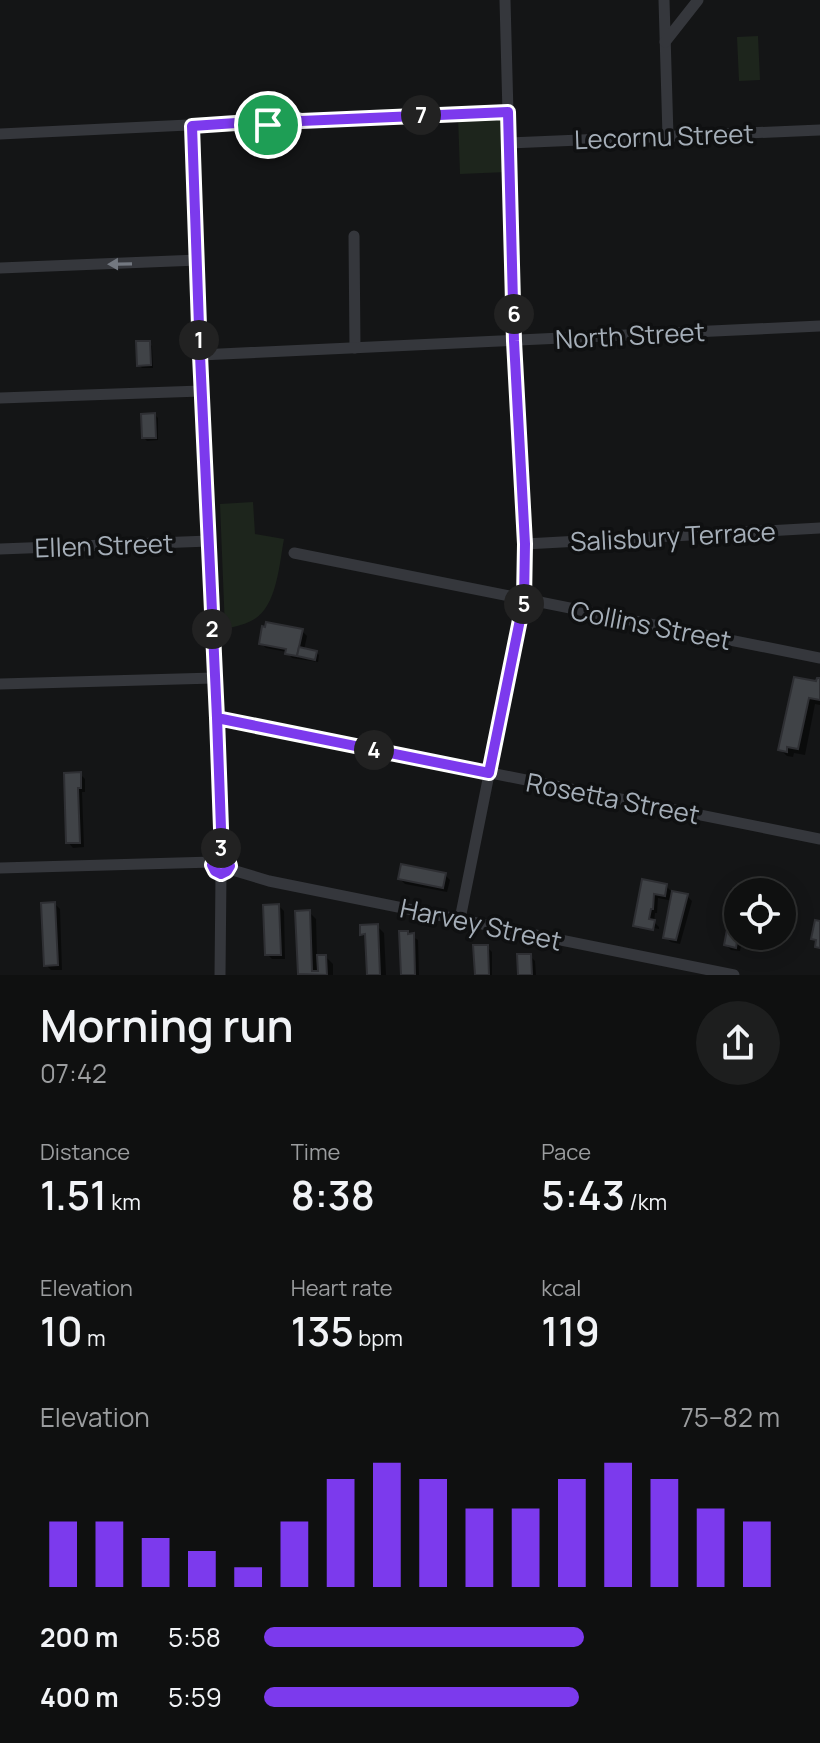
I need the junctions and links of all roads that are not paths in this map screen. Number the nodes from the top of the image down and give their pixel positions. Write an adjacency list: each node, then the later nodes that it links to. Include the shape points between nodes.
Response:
1 (505, 0): 5 (street)
2 (664, 0): 4 (street)
3 (698, 0): 4 (street)
4 (665, 42): 9 (street)
5 (508, 112): 6 (street, via 301,121 290,117 260,125); 10 (street)
6 (192, 126): 8 (street); 12 (street)
7 (820, 130): 9 (street, Lecornu Street)
8 (0, 134)
9 (668, 136): 10 (street, Lecornu Street)
10 (509, 143): 15 (street)
11 (354, 236): 16 (street)
12 (198, 260): 13 (street, one-way to 13); 17 (street)
13 (0, 268)
14 (820, 326): 15 (street, North Street)
15 (514, 341): 16 (street, North Street); 22 (street)
16 (355, 348): 17 (street, North Street)
17 (200, 355): 18 (street)
18 (201, 391): 19 (street); 21 (street)
19 (0, 398)
20 (820, 528): 22 (street, Salisbury Terrace)
21 (209, 541): 23 (street, Ellen Street); 27 (street)
22 (525, 544): 25 (street)
23 (0, 549)
24 (294, 553): 25 (street, Collins Street)
25 (524, 600): 26 (street, Collins Street); 30 (street)
26 (820, 658)
27 (214, 678): 28 (street); 29 (street)
28 (0, 684)
29 (217, 718): 30 (street, Rosetta Street); 32 (street)
30 (489, 773): 31 (street, Rosetta Street); 35 (street)
31 (820, 839)
32 (217, 859): 33 (street); 34 (street, via 215,871)
33 (0, 868)
34 (225, 871): 35 (street, Harvey Street); 36 (street)
35 (460, 919): 37 (street, Harvey Street)
36 (220, 975)
37 (734, 975)

